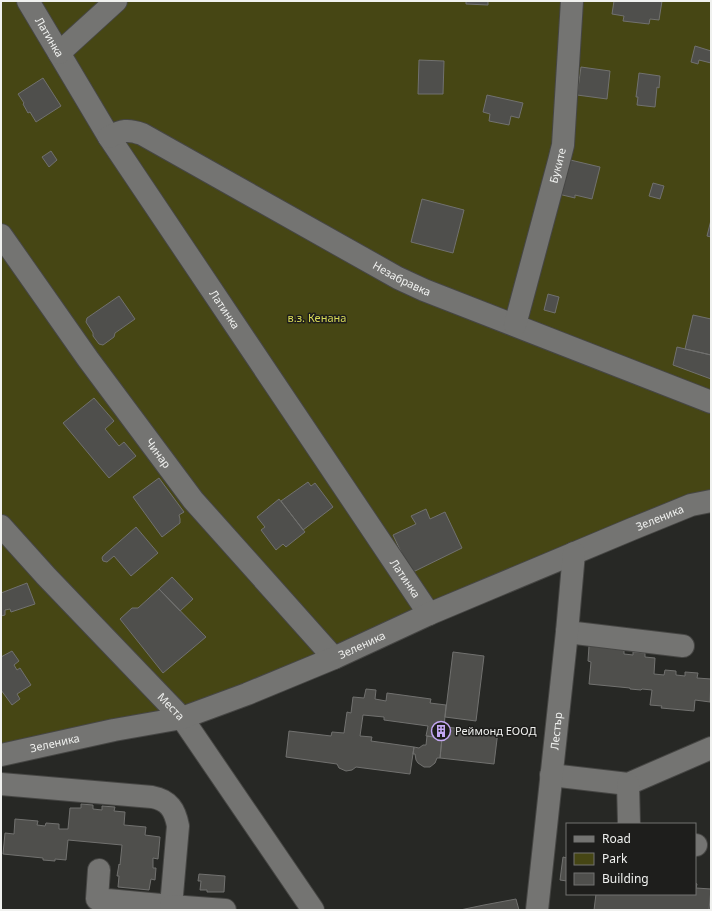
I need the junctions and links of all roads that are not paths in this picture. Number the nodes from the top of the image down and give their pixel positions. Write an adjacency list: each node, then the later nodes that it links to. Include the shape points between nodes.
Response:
1 (28, 1): 4 (street, Латинка)
2 (116, 1): 4 (street)
3 (572, 1): 7 (street, Буките, via 563,145)
4 (59, 53): 5 (street, Латинка)
5 (109, 137): 7 (street, Незабравка, via 125,131 142,134 398,278); 12 (street, Латинка)
6 (1, 235): 15 (street, Чинар, via 88,359 193,500)
7 (515, 325): 8 (street, Незабравка)
8 (711, 402)
9 (711, 501): 11 (street, Зеленика, via 691,505)
10 (1, 526): 16 (street, Места)
11 (574, 552): 12 (street, Зеленика); 13 (street, Лестър)
12 (429, 614): 15 (street, Зеленика)
13 (567, 632): 14 (street); 19 (street, Лестър)
14 (683, 646)
15 (334, 658): 16 (street, Зеленика)
16 (182, 718): 18 (street, Зеленика); 26 (street, Места)
17 (711, 748): 21 (street)
18 (1, 755)
19 (551, 775): 21 (street); 27 (street, Лестър)
20 (1, 784): 24 (street, via 159,798 176,815 178,826)
21 (628, 784): 22 (street)
22 (629, 823)
23 (100, 870): 24 (street, via 97,899)
24 (171, 906): 25 (street)
25 (225, 910)
26 (313, 910)
27 (537, 910)

